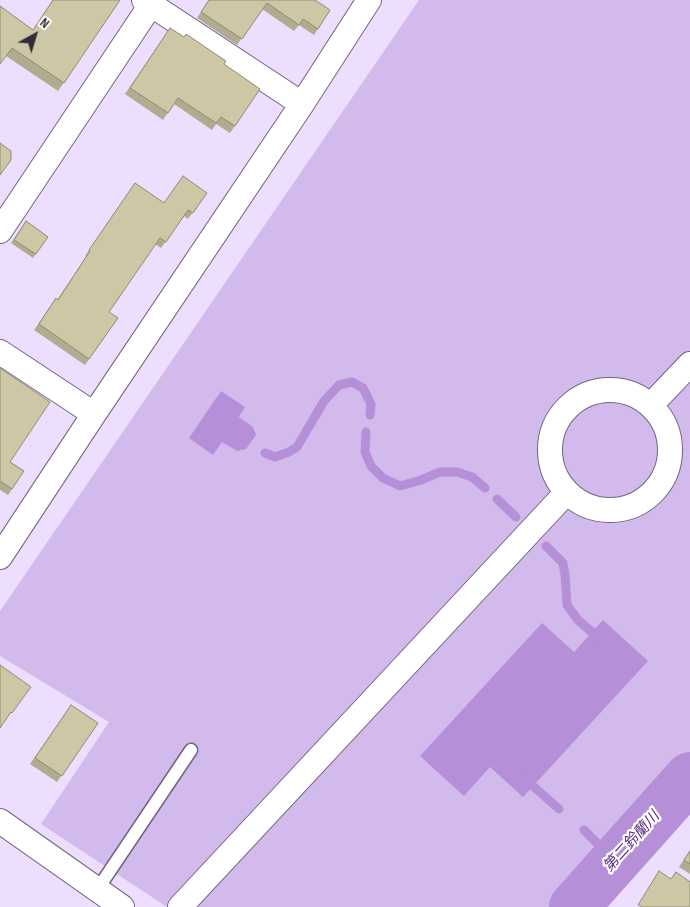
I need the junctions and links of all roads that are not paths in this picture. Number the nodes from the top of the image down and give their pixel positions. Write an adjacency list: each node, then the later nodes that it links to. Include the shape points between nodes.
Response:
1 (369, 0): 3 (street)
2 (150, 2): 3 (street); 4 (street)
3 (302, 104): 8 (street)
4 (0, 230)
5 (0, 352): 8 (street)
6 (690, 364): 7 (street)
7 (651, 405): 9 (street, via 633,394 613,390 593,392 574,401 560,416 552,435 550,455 556,476); 9 (street, via 665,424 671,448 667,471 654,491 634,505 611,510 588,506)
8 (94, 414): 10 (street)
9 (568, 492): 15 (street)
10 (0, 557)
11 (191, 750): 13 (lane)
12 (0, 821): 13 (street)
13 (98, 890): 14 (street)
14 (122, 907)
15 (180, 907)

